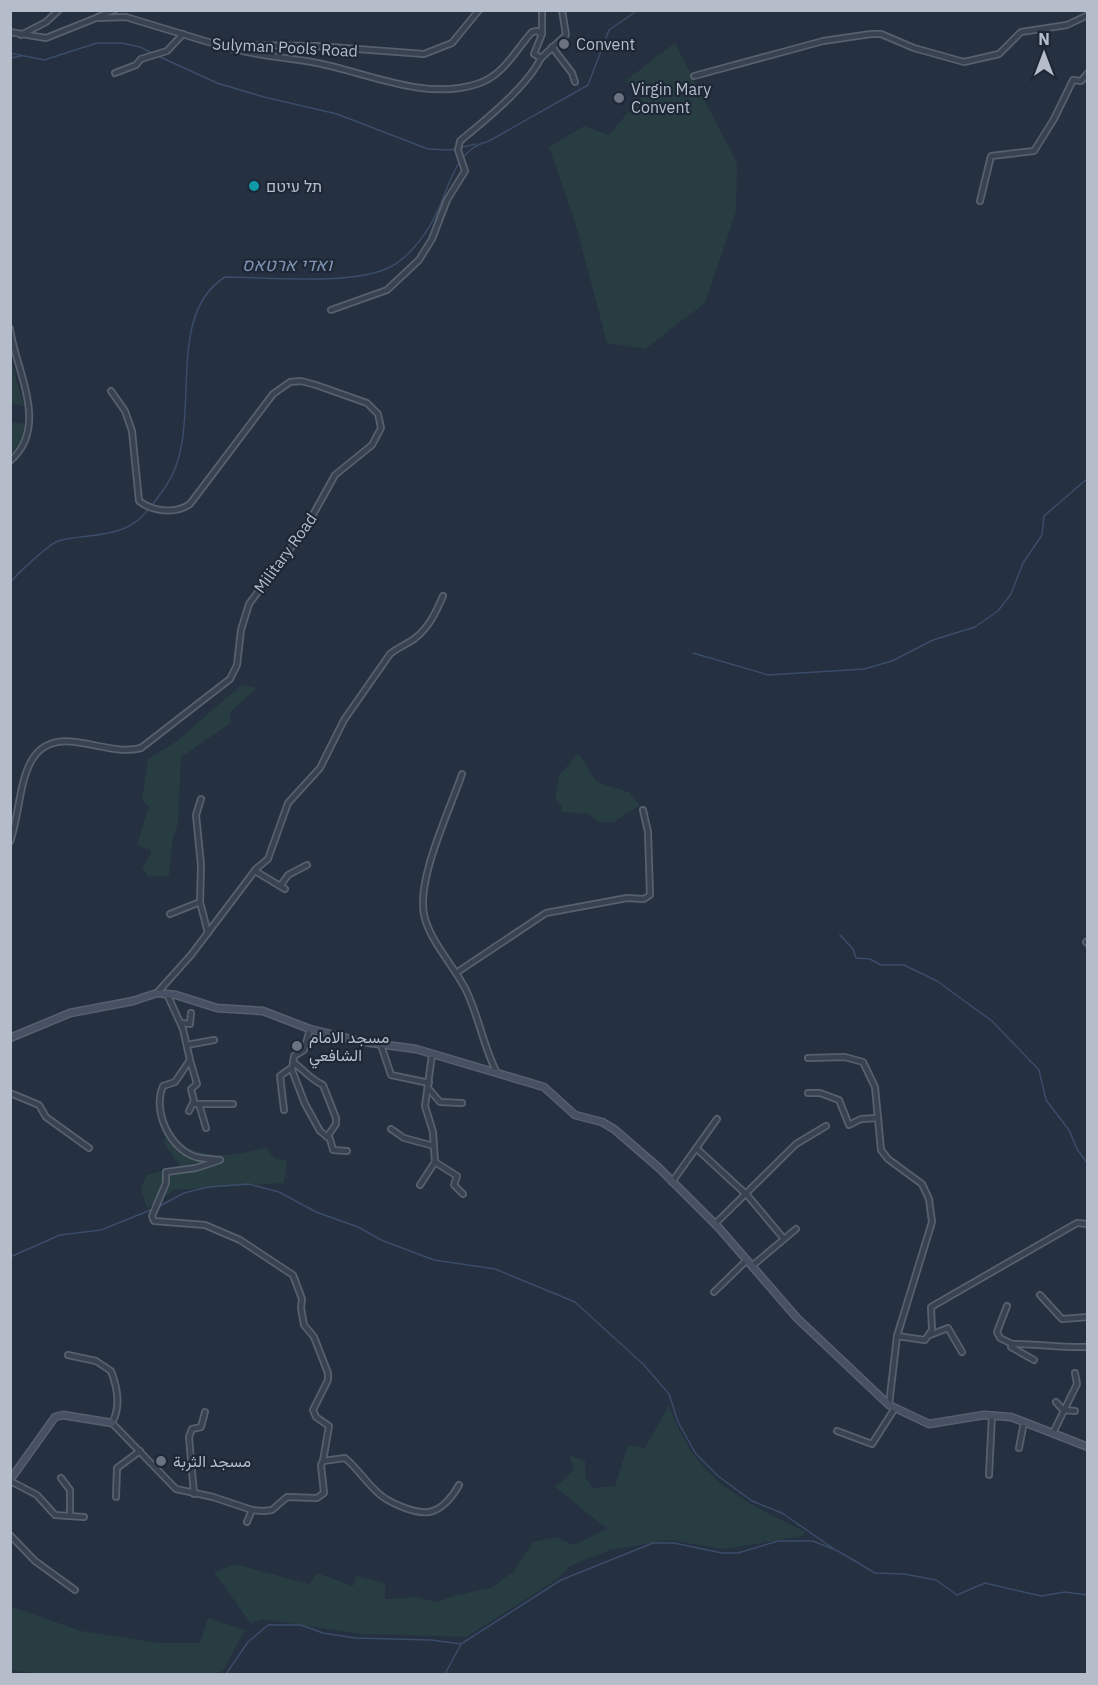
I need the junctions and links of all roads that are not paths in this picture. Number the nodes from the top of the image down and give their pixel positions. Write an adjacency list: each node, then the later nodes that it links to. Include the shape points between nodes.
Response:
1 (59, 10): 10 (street)
2 (479, 10): 11 (street, Sulyman Pools Road, via 452,43 424,54)
3 (542, 10): 9 (street)
4 (562, 10): 12 (street, via 567,35)
5 (117, 12): 8 (street, Sulyman Pools Road); 10 (street, Sulyman Pools Road, via 46,38)
6 (1088, 15): 16 (street, via 1067,25 1021,32 999,54 964,62 871,34 823,41)
7 (10, 32): 10 (street, Sulyman Pools Road)
8 (183, 34): 11 (street, Sulyman Pools Road); 14 (street, via 166,51 141,58)
9 (542, 34): 11 (street, via 532,32 501,71 478,84 446,90 401,85 357,72); 13 (street, via 534,54)
10 (21, 35)
11 (218, 45)
12 (552, 47): 13 (street); 17 (street)
13 (541, 58): 19 (street, via 528,77 460,141 458,150 465,171 419,260 387,290)
14 (115, 73)
15 (1088, 73): 18 (street, via 1081,81 1073,80 1034,151 991,156)
16 (694, 76)
17 (575, 82)
18 (980, 201)
19 (331, 309)
20 (10, 329): 22 (street, via 30,423 25,442)
21 (111, 391): 27 (street, Military Road, via 125,411 132,431 139,501 162,510 177,511 190,504 284,384 301,381 363,401 378,414 381,428 372,445 335,475 305,529 249,604 237,665 230,679 141,748 123,750 60,741 38,750 26,773)
22 (10, 461)
23 (444, 596): 29 (street, via 429,624 390,654 344,720 320,768 288,803 268,858)
24 (462, 774): 33 (street, via 426,873 424,917)
25 (201, 799): 30 (street, via 196,815)
26 (643, 810): 33 (street, via 648,832 650,895 546,913)
27 (10, 842)
28 (307, 865): 29 (street, via 288,875 283,887)
29 (255, 872): 32 (street)
30 (200, 902): 31 (street); 32 (street)
31 (171, 914)
32 (208, 933): 34 (street)
33 (456, 973): 47 (street, via 481,1023 486,1051)
34 (156, 993): 35 (street); 39 (street, via 70,1014)
35 (167, 994): 37 (street); 38 (street, via 218,1008 263,1011)
36 (191, 1013): 37 (street, via 190,1024)
37 (181, 1023): 41 (street)
38 (310, 1029): 42 (street); 46 (street, via 304,1050 294,1056)
39 (10, 1038)
40 (214, 1040): 41 (street)
41 (187, 1045): 45 (street)
42 (381, 1045): 43 (street); 48 (street, via 390,1075)
43 (432, 1055): 47 (street); 48 (street)
44 (808, 1058): 56 (street, via 845,1057 863,1062 876,1087)
45 (190, 1060): 52 (street, via 197,1084 191,1089); 102 (street, via 175,1082 163,1086 160,1092 162,1122 195,1157 220,1160 166,1172 166,1183 152,1216 154,1221 205,1225 240,1240 293,1275 302,1299 304,1325 314,1337 328,1373 314,1410 316,1417 329,1426)
46 (292, 1064): 54 (street, via 280,1076); 61 (street, via 305,1104); 61 (street, via 323,1085 336,1118)
47 (496, 1071): 67 (street, via 544,1087 575,1115 608,1125)
48 (428, 1086): 51 (street, via 440,1102); 62 (street, via 425,1106)
49 (808, 1093): 56 (street, via 839,1100 849,1125 861,1119)
50 (10, 1094): 63 (street, via 39,1105 46,1117)
51 (462, 1103)
52 (196, 1104): 53 (street); 55 (street); 59 (street)
53 (233, 1104)
54 (284, 1110)
55 (189, 1112)
56 (878, 1118): 82 (street, via 881,1150 922,1184 932,1222)
57 (717, 1119): 64 (street)
58 (826, 1126): 70 (street, via 796,1144)
59 (206, 1128)
60 (391, 1129): 62 (street, via 404,1138)
61 (327, 1137): 65 (street, via 333,1150)
62 (434, 1146): 66 (street)
63 (89, 1148)
64 (696, 1148): 67 (street); 70 (street)
65 (347, 1151)
66 (435, 1162): 68 (street); 69 (street, via 457,1176 454,1185)
67 (672, 1182): 71 (street)
68 (420, 1185)
69 (463, 1194)
70 (746, 1195): 71 (street); 74 (street)
71 (715, 1224): 75 (street)
72 (1088, 1224): 81 (street, via 1077,1223 931,1307)
73 (796, 1229): 74 (street)
74 (784, 1239): 76 (street)
75 (747, 1260): 76 (street); 77 (street)
76 (752, 1266): 90 (street, via 797,1318)
77 (714, 1292)
78 (1040, 1295): 80 (street, via 1062,1319)
79 (1007, 1306): 83 (street, via 997,1332)
80 (1088, 1317)
81 (930, 1335): 82 (street, via 925,1340); 85 (street, via 948,1328)
82 (897, 1336): 90 (street)
83 (1012, 1344): 84 (street); 87 (street, via 1011,1347)
84 (1088, 1347)
85 (962, 1352)
86 (68, 1355): 96 (street, via 96,1361 111,1371 118,1413)
87 (1034, 1360)
88 (1075, 1373): 91 (street, via 1077,1384)
89 (1056, 1402): 91 (street)
90 (892, 1406): 94 (street, via 936,1425); 97 (street, via 872,1444)
91 (1063, 1410): 92 (street); 98 (street)
92 (1075, 1411)
93 (205, 1412): 107 (street, via 201,1428 192,1429 189,1437)
94 (992, 1415): 95 (street); 103 (street)
95 (1024, 1422): 98 (street); 100 (street)
96 (112, 1423): 101 (street); 105 (street, via 55,1417)
97 (837, 1431)
98 (1053, 1433): 99 (street)
99 (1088, 1447)
100 (1019, 1448)
101 (140, 1451): 107 (street, via 176,1489); 108 (street, via 118,1465)
102 (323, 1461): 106 (street, via 345,1458 379,1494 398,1505 421,1511 438,1508); 109 (street, via 324,1493 317,1498 286,1497 272,1510)
103 (990, 1475)
104 (61, 1478): 110 (street, via 70,1490)
105 (10, 1481): 110 (street, via 37,1495 55,1515)
106 (459, 1485)
107 (194, 1494): 109 (street)
108 (116, 1497)
109 (252, 1510): 112 (street)
110 (70, 1516): 111 (street)
111 (84, 1517)
112 (247, 1522)
113 (10, 1535): 114 (street, via 35,1561)
114 (75, 1590)

